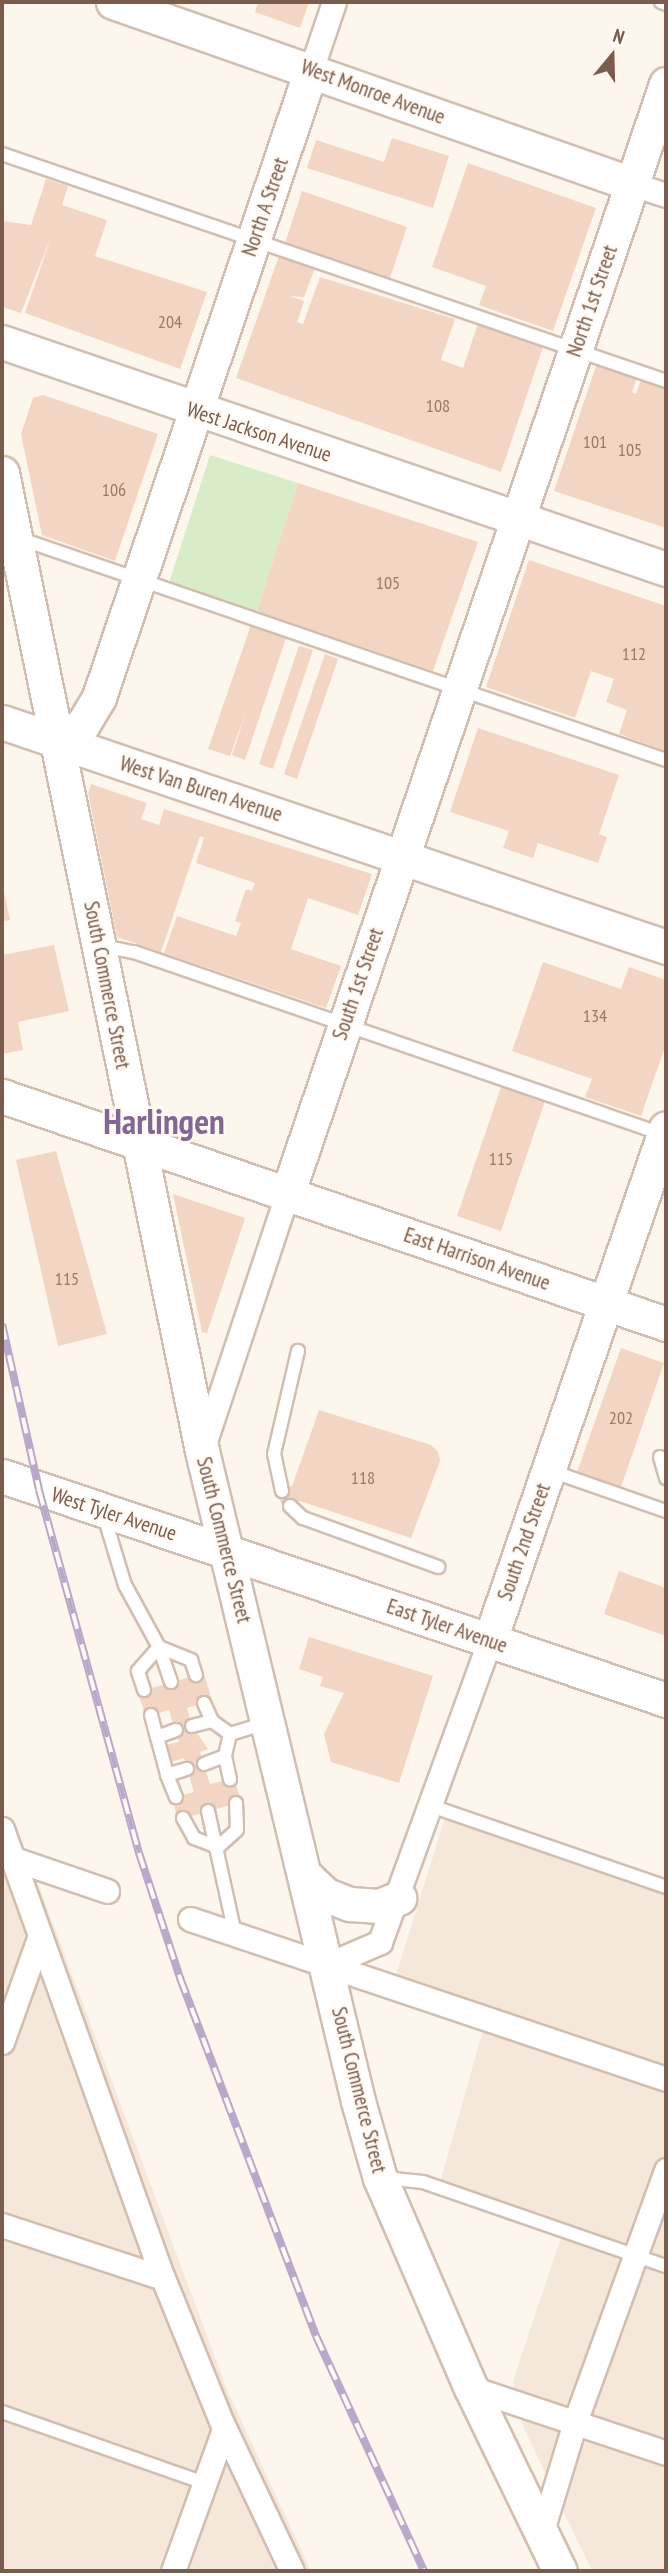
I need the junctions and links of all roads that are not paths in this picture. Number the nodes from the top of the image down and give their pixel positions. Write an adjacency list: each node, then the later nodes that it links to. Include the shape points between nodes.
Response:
1 (113, 2): 5 (street, West Monroe Avenue)
2 (334, 2): 5 (street, North A Street)
3 (661, 2): 4 (lane)
4 (666, 4)
5 (312, 70): 8 (street, West Monroe Avenue); 10 (street, North A Street)
6 (666, 84): 8 (street, North 1st Street)
7 (2, 154): 10 (lane)
8 (632, 184): 9 (street); 12 (street, North 1st Street)
9 (666, 195)
10 (254, 240): 12 (lane); 14 (street, North A Street)
11 (2, 342): 14 (street, West Jackson Avenue)
12 (575, 350): 13 (lane); 16 (street, North 1st Street)
13 (666, 381)
14 (195, 411): 16 (street, West Jackson Avenue); 19 (street, North A Street)
15 (2, 473): 17 (street, South Commerce Street)
16 (517, 517): 18 (street, West Jackson Avenue); 20 (street, South 1st Street)
17 (14, 537): 19 (lane); 22 (street, South Commerce Street)
18 (666, 569)
19 (139, 580): 20 (lane); 22 (street, North A Street, via 99,698 83,723)
20 (458, 689): 23 (lane); 24 (street, South 1st Street)
21 (2, 722): 22 (street, West Van Buren Avenue)
22 (58, 742): 24 (street, West Van Buren Avenue); 25 (street, South Commerce Street)
23 (666, 760)
24 (401, 855): 26 (street, West Van Buren Avenue); 27 (street, South 1st Street)
25 (99, 945): 27 (lane, via 134,952); 30 (street, South Commerce Street)
26 (666, 947)
27 (344, 1024): 29 (lane); 31 (street, South 1st Street)
28 (2, 1096): 30 (street, East Harrison Avenue)
29 (665, 1131): 32 (street, South 2nd Street)
30 (139, 1143): 31 (street, East Harrison Avenue); 35 (street, South Commerce Street)
31 (287, 1195): 32 (street, East Harrison Avenue); 35 (street, South 1st Street)
32 (605, 1304): 33 (street, East Harrison Avenue); 37 (street, South 2nd Street)
33 (666, 1324)
34 (298, 1351): 40 (lane, via 274,1454)
35 (202, 1451): 44 (street, South Commerce Street)
36 (660, 1457): 39 (lane)
37 (548, 1471): 43 (lane); 46 (street, South 2nd Street)
38 (2, 1476): 42 (street, West Tyler Avenue)
39 (666, 1478)
40 (282, 1491)
41 (290, 1506): 45 (lane, via 303,1518)
42 (102, 1509): 44 (street, West Tyler Avenue); 47 (lane, via 125,1585)
43 (666, 1511)
44 (227, 1551): 46 (street, East Tyler Avenue); 55 (street, South Commerce Street)
45 (438, 1567)
46 (490, 1640): 51 (street, East Tyler Avenue); 67 (street, South 2nd Street)
47 (159, 1647): 48 (lane, via 191,1660); 49 (lane); 50 (lane, via 138,1671)
48 (196, 1675)
49 (171, 1682)
50 (144, 1690)
51 (666, 1700)
52 (204, 1703): 54 (lane)
53 (151, 1715): 59 (lane)
54 (212, 1721): 56 (lane); 58 (lane)
55 (269, 1722): 58 (lane); 73 (street, South Commerce Street)
56 (192, 1726)
57 (176, 1730): 59 (lane)
58 (230, 1734): 60 (lane)
59 (157, 1737): 63 (lane)
60 (225, 1756): 61 (lane); 64 (lane)
61 (204, 1764)
62 (187, 1769): 63 (lane)
63 (167, 1775): 65 (lane)
64 (230, 1779)
65 (176, 1797)
66 (236, 1803): 71 (lane, via 237,1830)
67 (431, 1806): 74 (lane); 76 (street, South 2nd Street)
68 (208, 1811): 71 (lane)
69 (183, 1818): 71 (lane, via 194,1838)
70 (2, 1829): 72 (street)
71 (218, 1847): 78 (lane)
72 (6, 1856): 75 (street); 79 (street)
73 (306, 1876): 76 (street, via 326,1895 350,1904 379,1906); 80 (street, South Commerce Street)
74 (666, 1887)
75 (107, 1891)
76 (399, 1898): 80 (street, South 2nd Street, via 380,1942)
77 (190, 1919): 78 (street)
78 (235, 1934): 80 (street)
79 (38, 1938): 81 (street); 88 (street)
80 (329, 1964): 82 (street); 84 (street, South Commerce Street)
81 (2, 2039)
82 (666, 2079)
83 (666, 2170): 86 (street)
84 (380, 2178): 86 (lane, via 423,2182); 89 (street, South Commerce Street)
85 (2, 2225): 88 (street)
86 (633, 2255): 87 (lane); 91 (street)
87 (666, 2266)
88 (163, 2278): 92 (street)
89 (471, 2388): 91 (street); 95 (street, South Commerce Street)
90 (2, 2412): 94 (lane)
91 (575, 2422): 93 (street); 95 (street)
92 (224, 2428): 94 (street); 97 (street)
93 (666, 2453)
94 (205, 2483): 96 (street)
95 (541, 2534): 98 (street, South Commerce Street)
96 (173, 2571)
97 (292, 2571)
98 (560, 2571)

